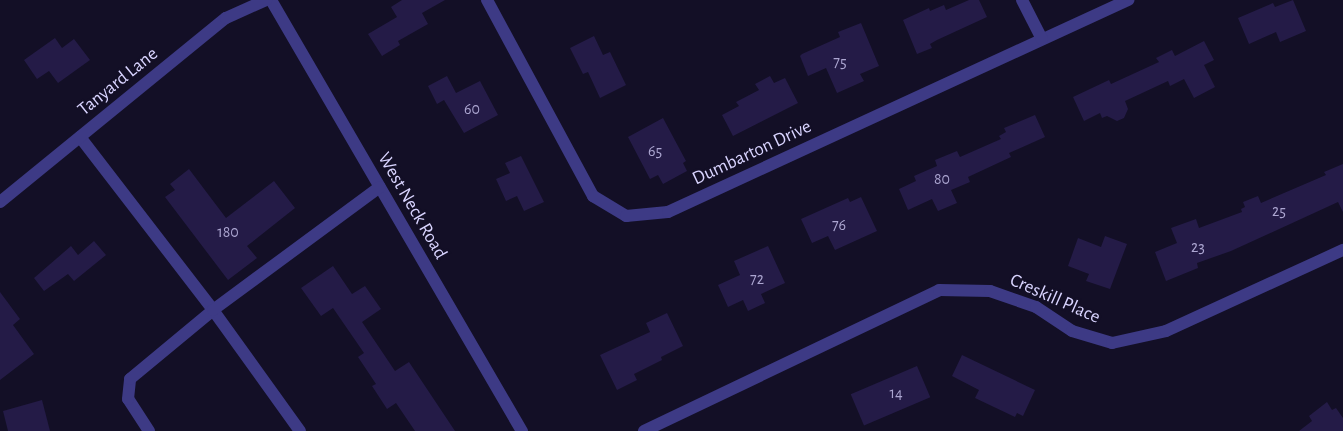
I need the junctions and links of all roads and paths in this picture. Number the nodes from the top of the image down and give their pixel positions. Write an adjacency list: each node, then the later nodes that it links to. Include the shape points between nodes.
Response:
1 (266, 0): 7 (street, Tanyard Lane, via 226,18)
2 (270, 0): 8 (street, West Neck Road)
3 (487, 0): 6 (street, Dumbarton Drive, via 593,196 626,216 668,212)
4 (1022, 0): 6 (street)
5 (1128, 0): 6 (street, Dumbarton Drive)
6 (1042, 39)
7 (80, 137): 9 (street, Tanyard Lane); 11 (street)
8 (380, 187): 11 (street); 14 (street, West Neck Road)
9 (0, 202)
10 (1343, 250): 15 (street, Creskill Place, via 1166,331 1112,343 1072,331 1036,307 990,291 939,290)
11 (213, 310): 12 (street, via 130,379 128,399); 13 (street)
12 (149, 431)
13 (300, 431)
14 (522, 431)
15 (644, 431)

